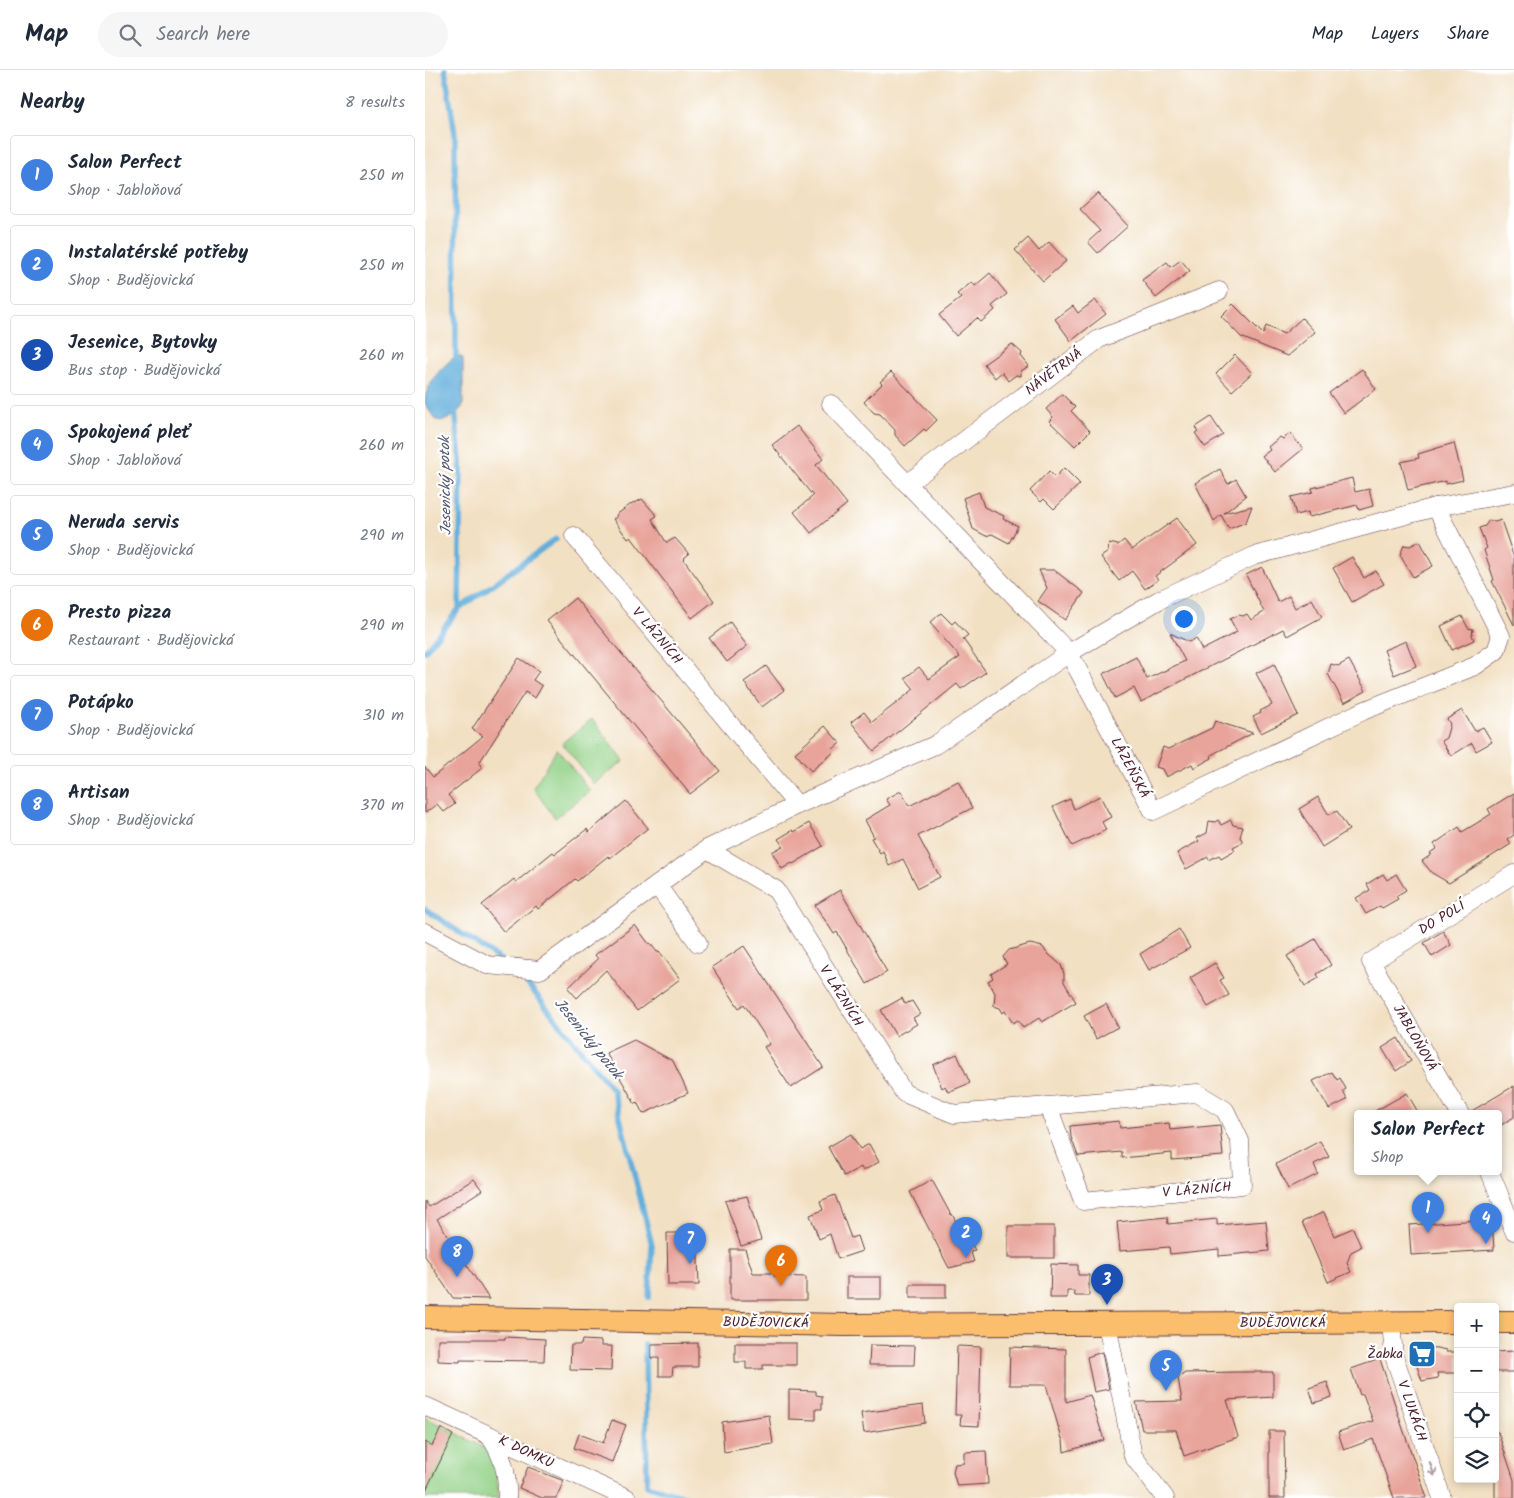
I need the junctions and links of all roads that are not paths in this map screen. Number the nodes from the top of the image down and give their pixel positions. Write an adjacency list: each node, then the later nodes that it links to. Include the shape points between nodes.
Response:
1 (1219, 290): 3 (street, NÁVĚTRNÁ, via 1099,339)
2 (831, 404): 3 (street)
3 (907, 484): 7 (street)
4 (1514, 493): 5 (street)
5 (1436, 507): 7 (street, via 1254,556 1159,600); 7 (street, LÁZEŇSKÁ, via 1501,636 1496,652 1475,666 1363,711 1153,811)
6 (574, 536): 8 (street, V LÁZNÍCH)
7 (1069, 653): 8 (street, via 935,745)
8 (797, 805): 9 (street)
9 (707, 849): 11 (street); 15 (street, V LÁZNÍCH, via 776,890 904,1093 954,1114)
10 (1514, 874): 14 (street, DO POLÍ)
11 (657, 885): 12 (street, via 540,970 487,965); 13 (street)
12 (425, 932)
13 (698, 943)
14 (1371, 962): 16 (street, JABLOŇOVÁ)
15 (1048, 1106): 15 (street, V LÁZNÍCH, via 1083,1201 1241,1185 1241,1141 1225,1110 1197,1093)
16 (1458, 1110)
17 (1491, 1175): 18 (street)
18 (1514, 1231)
19 (425, 1317): 24 (main road, BUDĚJOVICKÁ, via 844,1325)
20 (1391, 1322): 21 (main road, BUDĚJOVICKÁ); 24 (main road, BUDĚJOVICKÁ); 30 (street, V LUKÁCH, one-way to 30, via 1394,1356)
21 (1454, 1322)
22 (1499, 1322): 23 (main road)
23 (1514, 1322)
24 (1107, 1324): 29 (street, via 1133,1456)
25 (425, 1406): 26 (street, K DOMKU)
26 (487, 1434): 27 (street, via 503,1458); 28 (street, K DOMKU)
27 (507, 1498)
28 (627, 1498)
29 (1165, 1498)
30 (1442, 1498)

